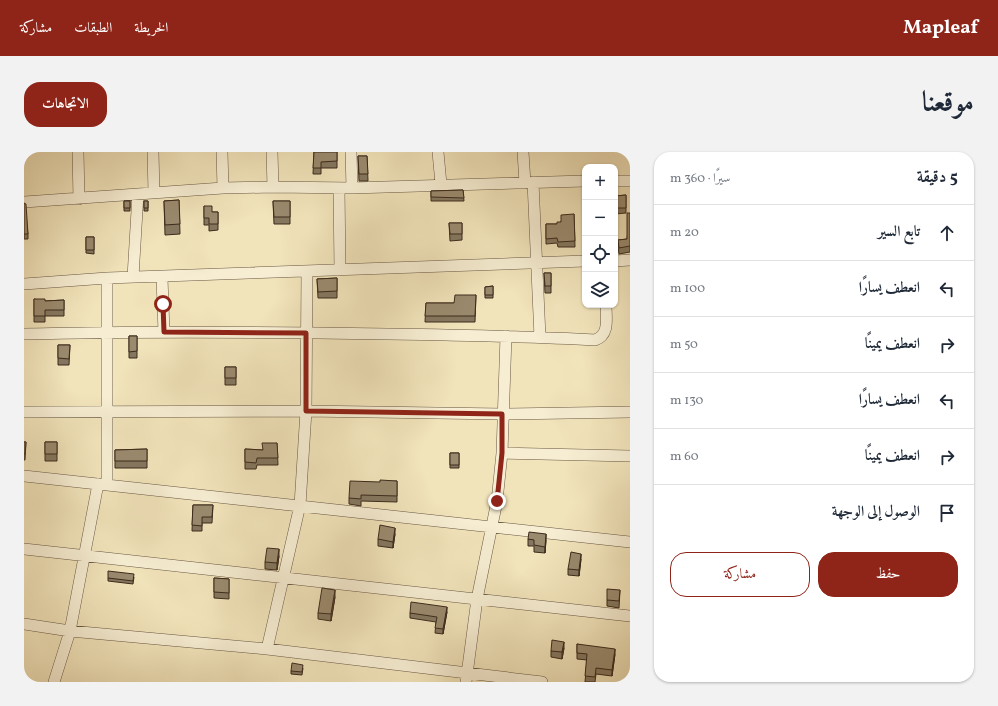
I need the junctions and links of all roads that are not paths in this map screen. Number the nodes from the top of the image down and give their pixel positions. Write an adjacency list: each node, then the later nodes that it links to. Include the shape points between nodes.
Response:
1 (78, 152): 19 (street)
2 (153, 152): 17 (street)
3 (222, 152): 14 (street)
4 (272, 152): 13 (street)
5 (351, 152): 16 (street)
6 (438, 152): 12 (street)
7 (523, 152): 11 (street)
8 (618, 181): 9 (street)
9 (630, 181)
10 (582, 182): 11 (street)
11 (529, 183): 12 (street); 23 (street)
12 (441, 184): 16 (street)
13 (273, 187): 14 (street); 15 (street)
14 (223, 188): 17 (street)
15 (339, 188): 16 (street); 25 (street)
16 (352, 188)
17 (154, 193): 18 (street)
18 (138, 194): 19 (street); 27 (street)
19 (79, 199): 20 (street)
20 (24, 202)
21 (618, 260): 22 (street)
22 (630, 260)
23 (537, 261): 24 (street); 25 (street); 37 (street)
24 (582, 261)
25 (340, 270): 26 (street)
26 (307, 271): 29 (street); 34 (street)
27 (133, 277): 28 (street); 29 (street)
28 (107, 278): 30 (street); 32 (street)
29 (162, 278): 33 (street)
30 (24, 284)
31 (606, 308): 37 (street, via 605,332 601,338 595,340)
32 (108, 332): 33 (street); 35 (street); 40 (street)
33 (164, 332): 34 (street)
34 (306, 333): 36 (street); 38 (street)
35 (24, 334)
36 (506, 336): 37 (street); 42 (street)
37 (540, 337)
38 (306, 411): 40 (street); 42 (street); 47 (street)
39 (24, 412): 40 (street)
40 (108, 412): 46 (street)
41 (630, 412): 42 (street)
42 (502, 414): 43 (street)
43 (502, 453): 44 (street); 48 (street)
44 (630, 456)
45 (24, 476): 46 (street)
46 (102, 485): 47 (street); 51 (street)
47 (300, 505): 48 (street); 52 (street)
48 (492, 527): 49 (street); 53 (street)
49 (630, 542)
50 (24, 549): 51 (street)
51 (84, 556): 52 (street); 56 (street)
52 (284, 577): 53 (street); 57 (street)
53 (477, 599): 54 (street); 58 (street)
54 (630, 616)
55 (24, 624): 56 (street)
56 (70, 631): 57 (street); 59 (street)
57 (267, 650): 58 (street)
58 (467, 677): 60 (street)
59 (54, 682)
60 (542, 682)

